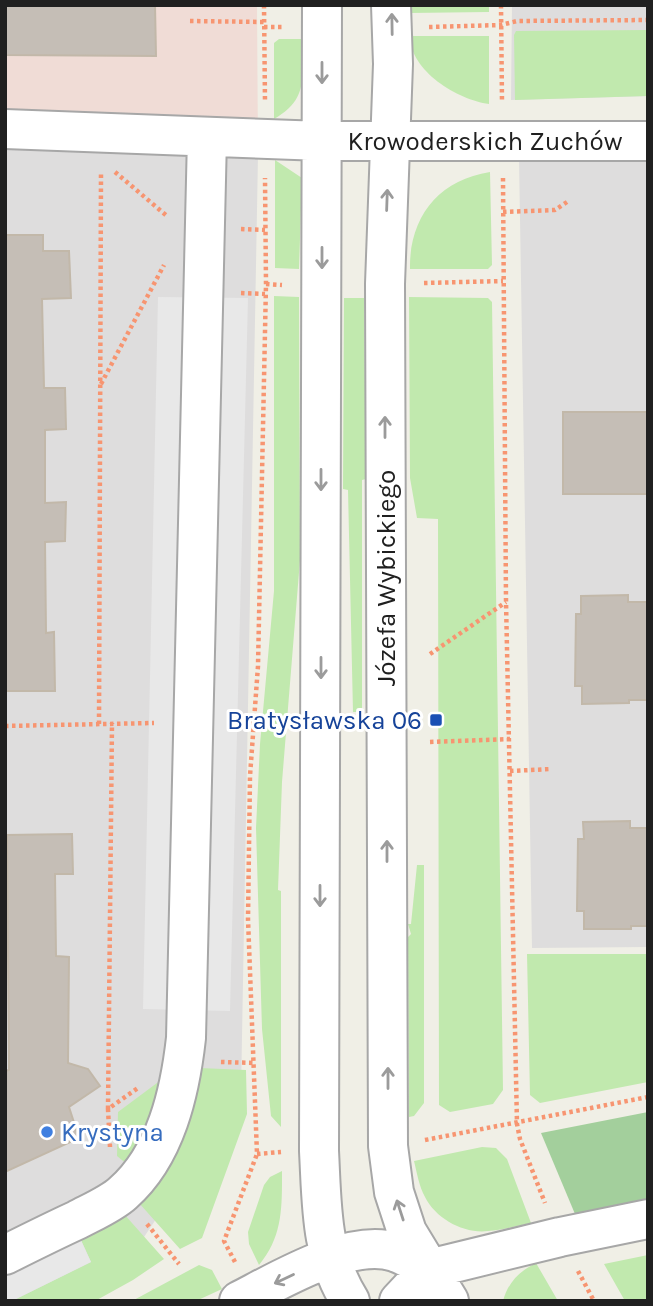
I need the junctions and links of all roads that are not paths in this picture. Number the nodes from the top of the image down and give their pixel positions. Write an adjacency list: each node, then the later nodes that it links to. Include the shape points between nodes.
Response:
1 (322, 5): 6 (street, one-way to 6)
2 (405, 16): 5 (street, Józefa Wybickiego, one-way to 2, via 393,64)
3 (5, 130): 4 (street)
4 (207, 137): 6 (street); 9 (street, via 186,1038 175,1099 155,1154 122,1195)
5 (389, 140): 6 (street, Krowoderskich Zuchów); 7 (street, Krowoderskich Zuchów); 11 (street, Józefa Wybickiego, one-way to 5, via 407,1232 394,1192 388,1146 385,284)
6 (322, 141): 10 (street, one-way to 10, via 319,1151)
7 (648, 141)
8 (648, 1219): 11 (street)
9 (5, 1255)
10 (329, 1258): 11 (street, via 360,1248 393,1251); 12 (street, one-way to 12); 13 (street)
11 (429, 1269): 14 (street); 15 (street, Józefa Wybickiego)
12 (239, 1301)
13 (351, 1301)
14 (399, 1301)
15 (449, 1301)

